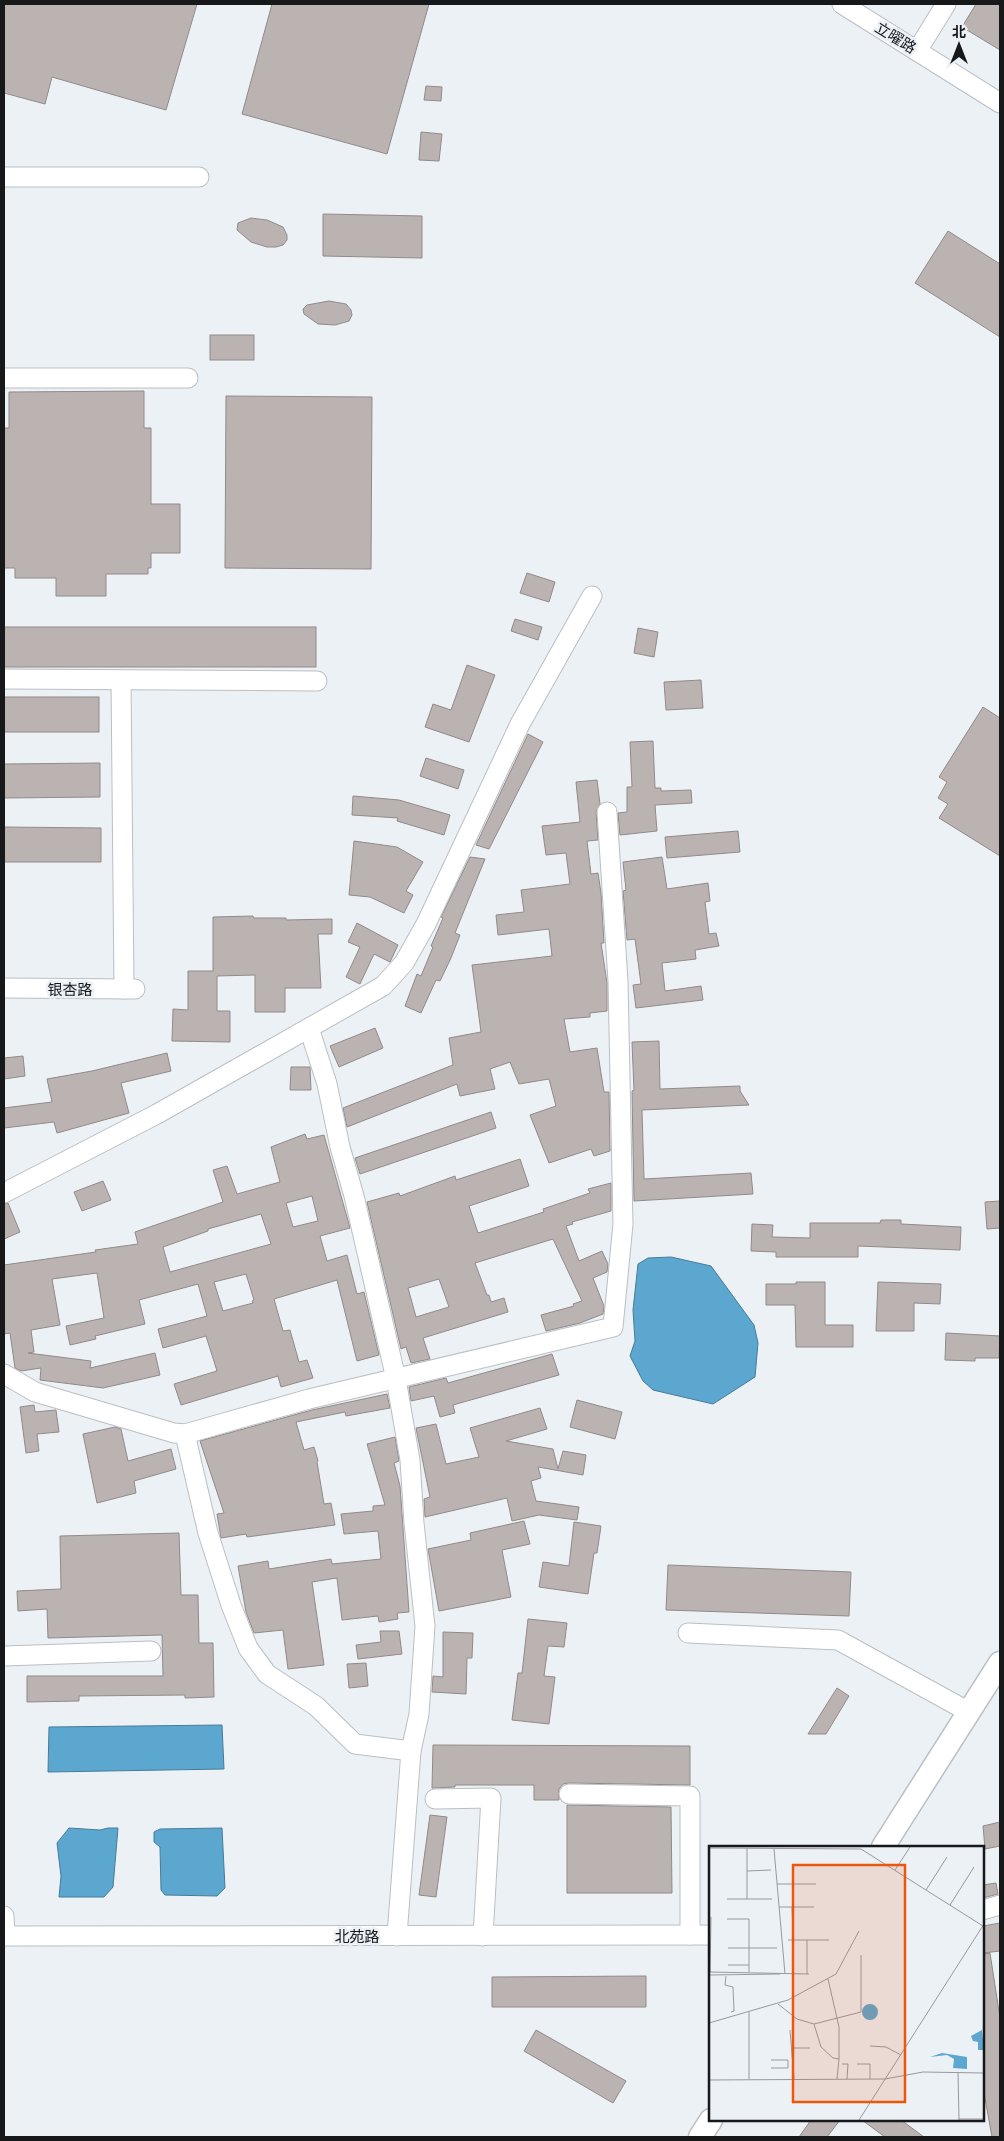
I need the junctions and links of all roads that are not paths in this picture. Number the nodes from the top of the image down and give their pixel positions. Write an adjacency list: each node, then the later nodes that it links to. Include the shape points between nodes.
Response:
1 (842, 4): 3 (street, 立曜路)
2 (946, 4): 3 (street)
3 (917, 51): 4 (street, 立曜路)
4 (1000, 103)
5 (4, 177): 6 (street)
6 (199, 177)
7 (4, 378): 8 (street)
8 (188, 378)
9 (592, 596): 15 (street, via 520,724 426,924 404,963 383,986)
10 (4, 679): 11 (street)
11 (121, 680): 12 (street); 14 (street, 银杏路, via 130,989)
12 (317, 681)
13 (608, 812): 18 (street, via 618,981 623,1224 613,1327)
14 (4, 988)
15 (309, 1028): 16 (street, via 157,1114); 18 (street, via 327,1084)
16 (4, 1193)
17 (4, 1374): 19 (street, via 35,1392)
18 (396, 1379): 19 (street, via 309,1398); 25 (street, via 410,1460 425,1626 420,1714)
19 (185, 1434): 25 (street, via 208,1532 248,1648 267,1674 316,1706 356,1744)
20 (688, 1633): 24 (street, via 838,1640)
21 (151, 1651): 22 (street)
22 (4, 1656)
23 (1000, 1663): 24 (main road)
24 (969, 1712): 28 (main road)
25 (411, 1751): 35 (street)
26 (569, 1794): 32 (street, via 690,1796)
27 (435, 1800): 36 (street, via 491,1798)
28 (884, 1846)
29 (1000, 1905): 30 (street)
30 (984, 1910)
31 (4, 1916): 34 (street)
32 (690, 1935): 33 (street, 北苑路); 36 (street, 北苑路)
33 (709, 1935)
34 (5, 1936): 35 (street, 北苑路)
35 (397, 1936): 36 (street, 北苑路)
36 (483, 1936)
37 (710, 2121): 38 (main road)
38 (700, 2137)

